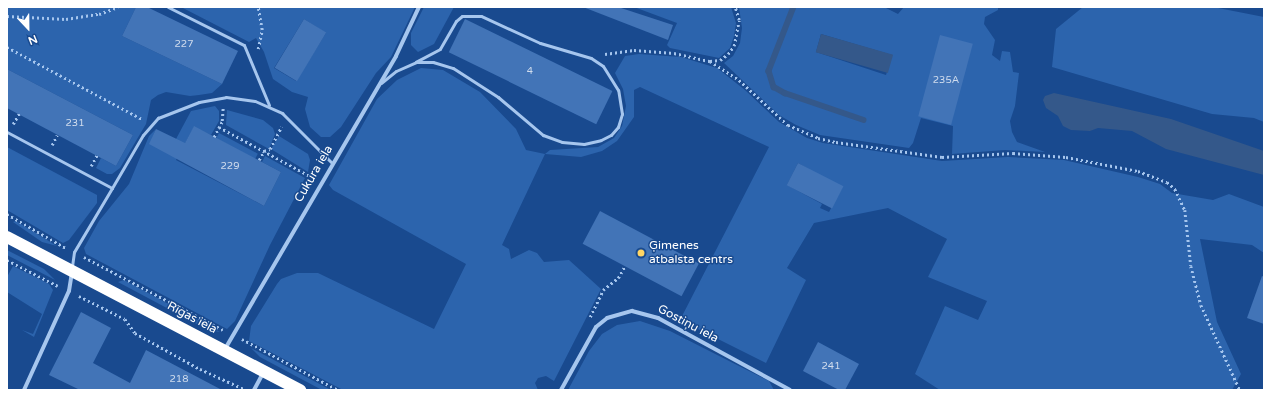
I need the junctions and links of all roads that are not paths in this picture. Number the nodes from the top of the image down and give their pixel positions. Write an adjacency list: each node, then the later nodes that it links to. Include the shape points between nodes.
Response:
1 (168, 7): 5 (lane, via 244,45)
2 (419, 7): 4 (street, Cukura iela, via 396,56)
3 (416, 62): 3 (lane, via 433,62 453,68 498,97 543,135 562,142 584,144 611,135 618,126 622,114 618,90 611,76 591,58 540,43 481,16 472,14 456,20 440,49); 4 (lane, via 396,71)
4 (375, 88): 7 (street, Cukura iela)
5 (269, 106): 7 (lane, via 287,117); 8 (lane, via 242,97 224,97 179,108 151,124)
6 (7, 132): 8 (lane)
7 (332, 163): 11 (street, Cukura iela)
8 (112, 188): 10 (lane, via 74,252)
9 (7, 237): 10 (highway, Rīgas iela)
10 (72, 271): 11 (highway, Rīgas iela); 14 (street, via 69,292)
11 (224, 351): 12 (highway, Rīgas iela)
12 (264, 371): 15 (street); 16 (highway, Rīgas iela)
13 (787, 389): 17 (street, Gostiņu iela, via 658,318 632,311 607,318 596,327)
14 (24, 390)
15 (254, 390)
16 (300, 390)
17 (561, 390)

